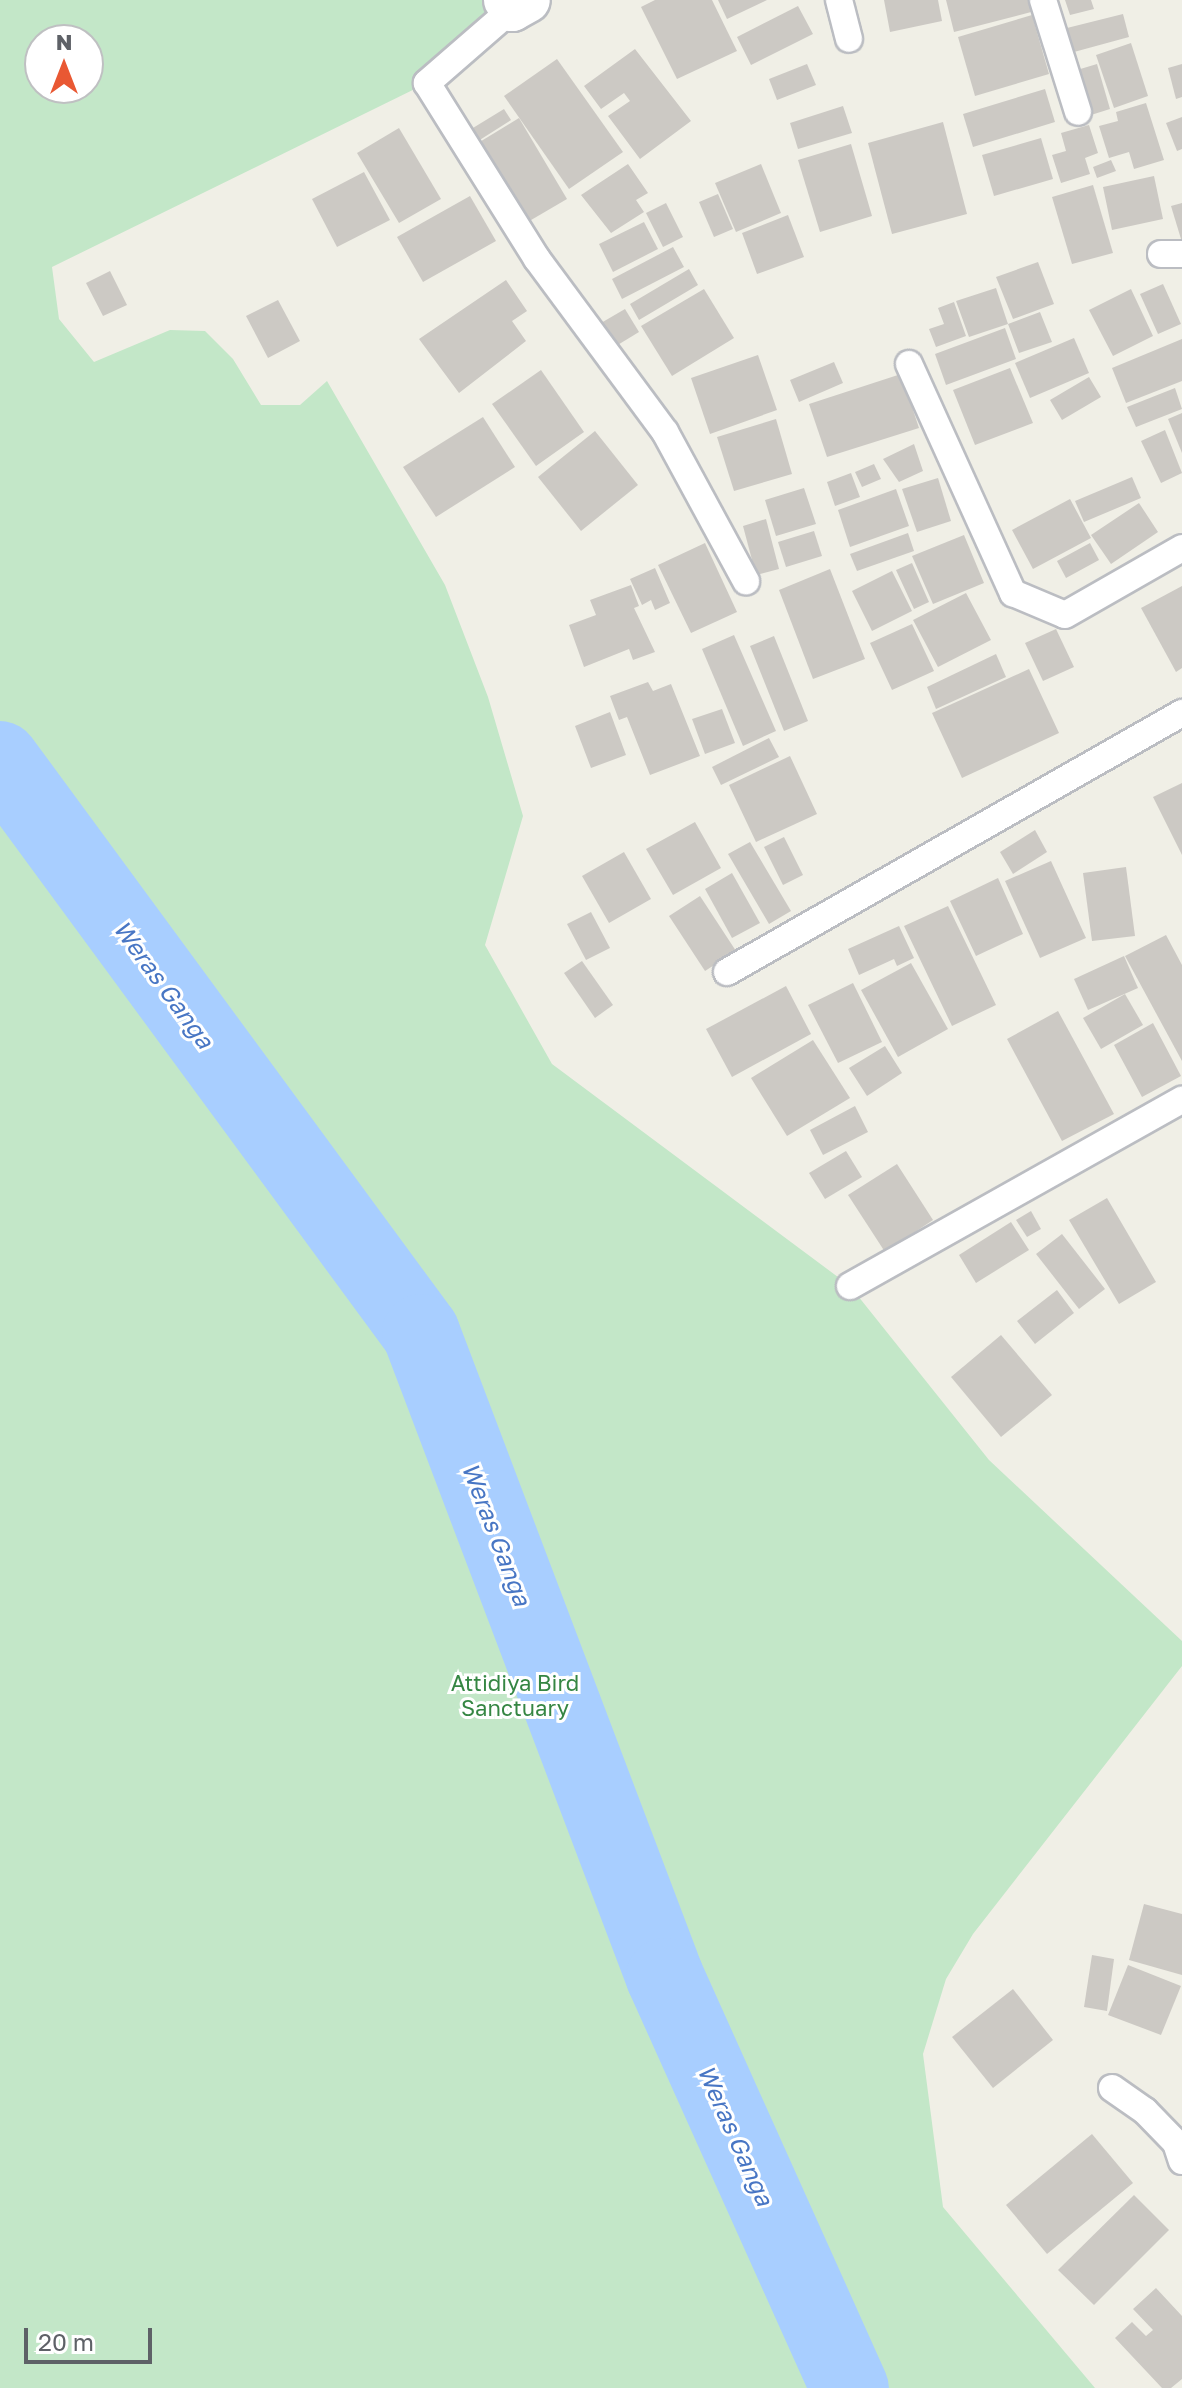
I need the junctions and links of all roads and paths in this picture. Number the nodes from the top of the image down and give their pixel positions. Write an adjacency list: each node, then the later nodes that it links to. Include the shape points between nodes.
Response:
1 (839, 0): 4 (lane)
2 (1043, 0): 5 (lane)
3 (515, 3): 8 (lane, via 427,83 537,259 665,432)
4 (849, 39)
5 (1078, 112)
6 (909, 364): 7 (lane, via 1013,593 1065,615)
7 (1182, 548)
8 (746, 581)
9 (1182, 713): 10 (lane)
10 (727, 972)
11 (1182, 1100): 12 (lane)
12 (850, 1286)
13 (1112, 2088): 14 (lane, via 1145,2111 1176,2143)
14 (1182, 2161)

